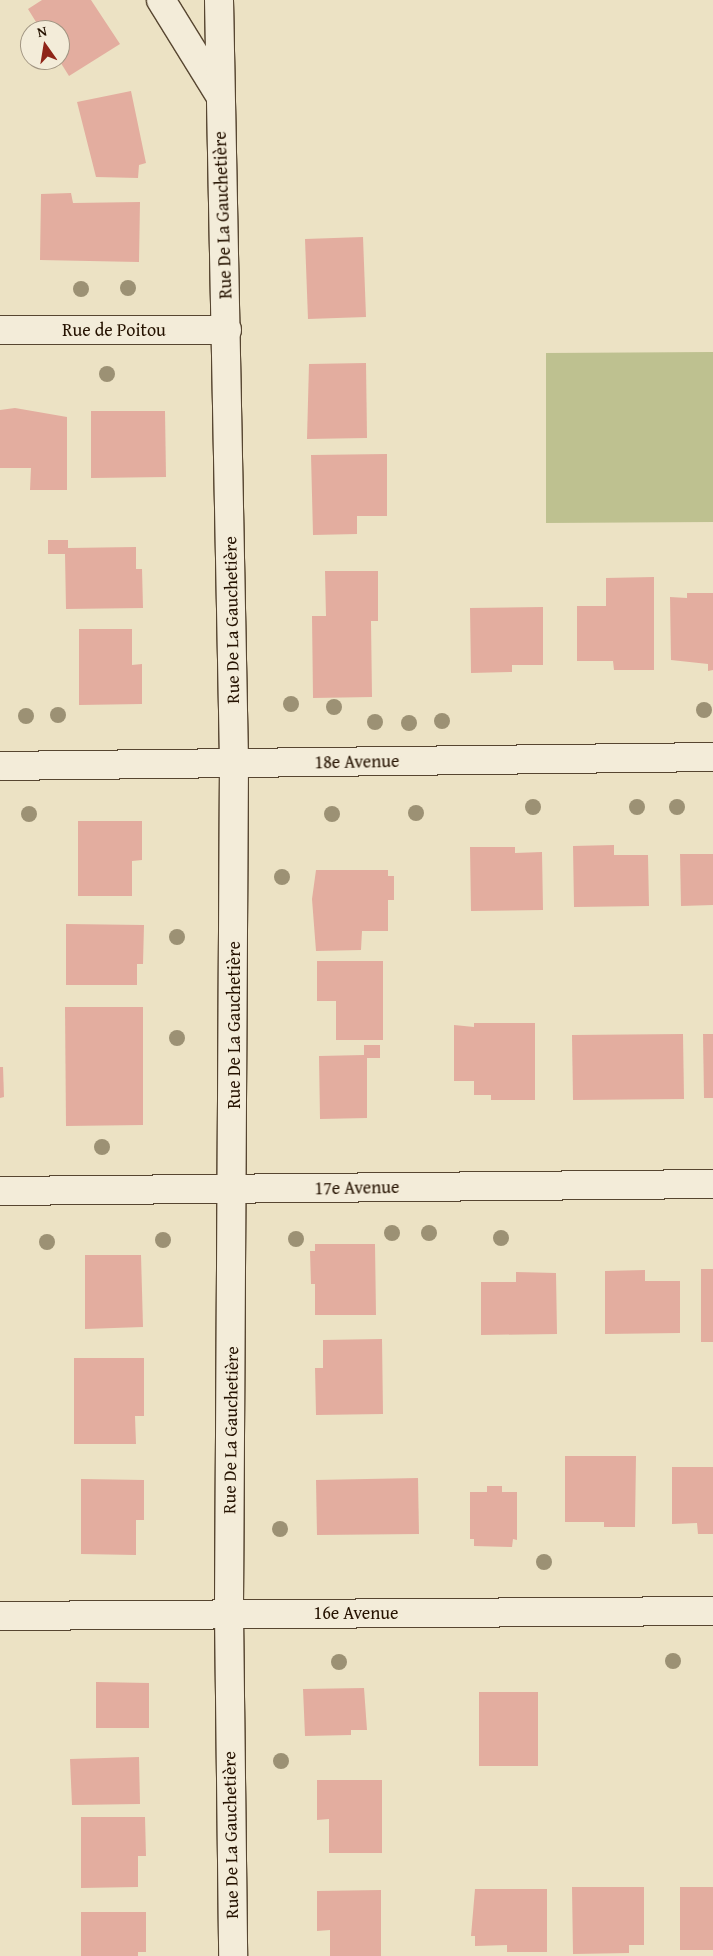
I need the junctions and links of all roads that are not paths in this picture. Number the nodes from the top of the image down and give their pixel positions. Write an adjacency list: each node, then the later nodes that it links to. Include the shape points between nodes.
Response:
1 (161, 0): 3 (street, Rue De La Gauchetière)
2 (218, 0): 3 (street, Rue De La Gauchetière)
3 (219, 94): 5 (street, Rue De La Gauchetière)
4 (0, 330): 5 (street, Rue de Poitou)
5 (227, 330): 7 (street, Rue De La Gauchetière)
6 (713, 757): 7 (street, 18e Avenue)
7 (234, 763): 8 (street, 18e Avenue); 10 (street, Rue De La Gauchetière)
8 (0, 766)
9 (713, 1184): 10 (street, 17e Avenue)
10 (234, 1189): 11 (street, 17e Avenue); 13 (street, Rue De La Gauchetière)
11 (0, 1191)
12 (713, 1610): 13 (street, 16e Avenue)
13 (229, 1614): 14 (street, 16e Avenue); 15 (street, Rue De La Gauchetière)
14 (0, 1616)
15 (232, 1956)

